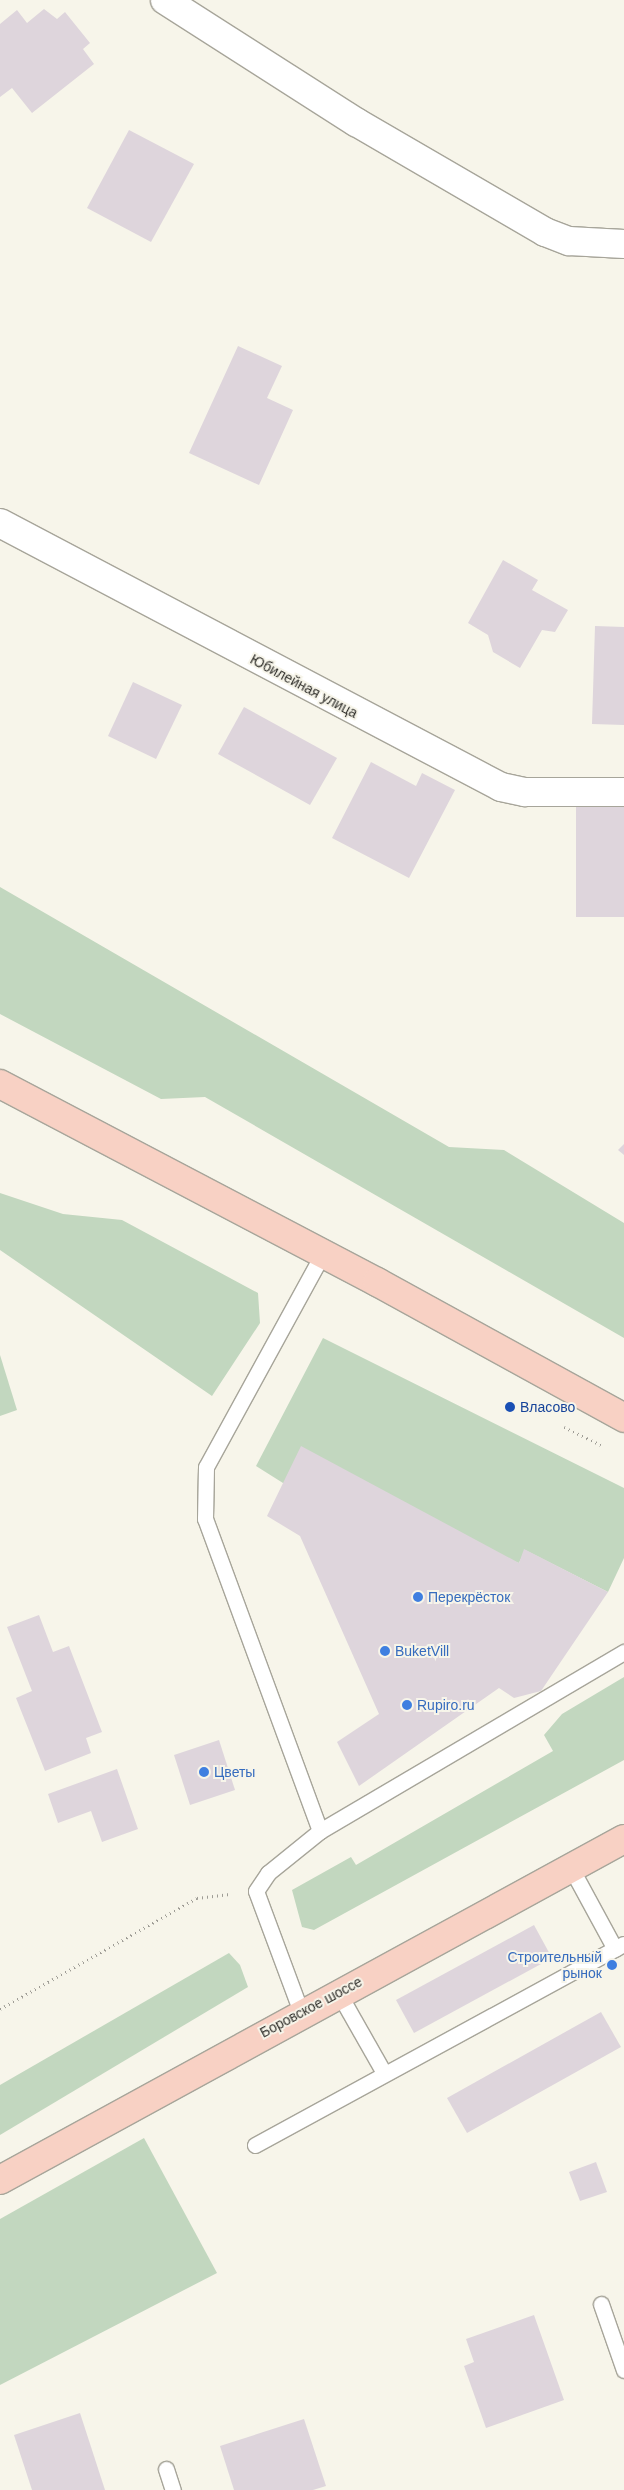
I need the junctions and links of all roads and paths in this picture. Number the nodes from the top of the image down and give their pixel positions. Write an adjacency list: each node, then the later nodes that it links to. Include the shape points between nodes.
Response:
1 (165, 0): 2 (street, via 356,122 545,232 569,241)
2 (624, 244)
3 (0, 523): 4 (street, Юбилейная улица, via 501,788 525,792)
4 (624, 792)
5 (0, 1084): 6 (main road)
6 (324, 1253): 7 (main road); 9 (lane, via 206,1467 205,1519)
7 (624, 1418)
8 (624, 1652): 9 (lane)
9 (320, 1831): 12 (lane, via 268,1873)
10 (624, 1839): 11 (main road, Боровское шоссе)
11 (572, 1868): 13 (lane); 14 (main road, Боровское шоссе)
12 (256, 1891): 15 (path, via 197,1898); 16 (lane)
13 (619, 1947): 17 (lane)
14 (338, 1992): 16 (main road, Боровское шоссе); 17 (lane)
15 (0, 2010)
16 (301, 2012): 19 (main road, Боровское шоссе)
17 (384, 2073): 18 (lane)
18 (255, 2146)
19 (0, 2180)
20 (601, 2304): 21 (lane)
21 (624, 2370)
22 (166, 2469): 23 (lane)
23 (173, 2490)

